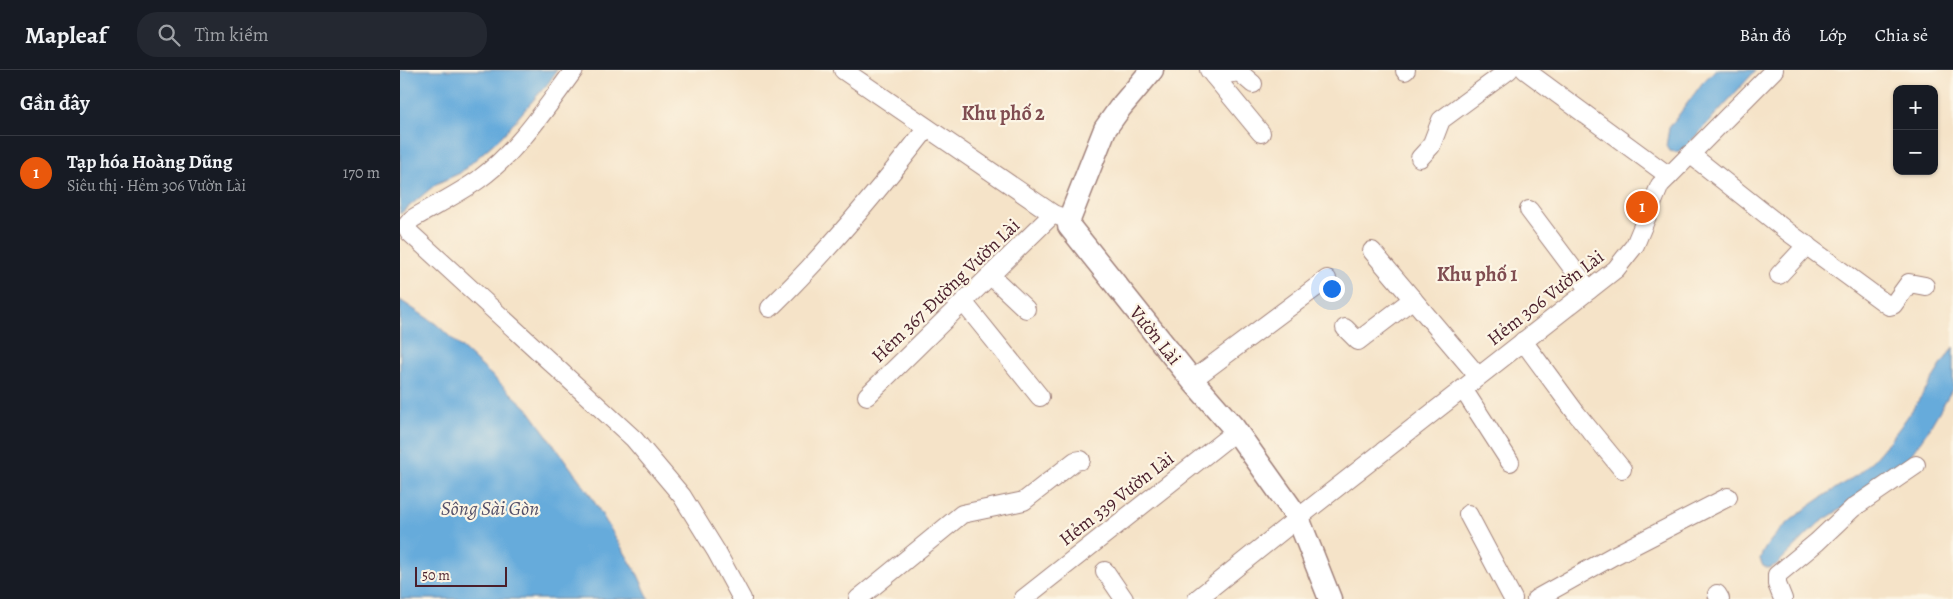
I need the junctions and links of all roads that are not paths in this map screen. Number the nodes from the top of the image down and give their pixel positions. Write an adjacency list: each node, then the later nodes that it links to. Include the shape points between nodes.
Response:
1 (574, 70): 44 (street, via 531,128 501,159 478,179 412,218 406,226 634,439 682,496)
2 (843, 70): 8 (street)
3 (1152, 70): 16 (main road, via 1105,129)
4 (1509, 70): 13 (street, via 1441,120 1431,146)
5 (1525, 70): 14 (street)
6 (1774, 70): 12 (street, Hẻm 306 Vườn Lài)
7 (1212, 73): 9 (street, via 1239,72); 11 (street)
8 (863, 76): 10 (street)
9 (1253, 84)
10 (927, 128): 16 (street); 26 (street, via 801,278)
11 (1261, 133)
12 (1690, 154): 14 (street, Hẻm 306 Vườn Lài); 17 (street)
13 (1420, 158)
14 (1669, 176): 23 (street, Hẻm 306 Vườn Lài, via 1660,185 1636,245 1616,269)
15 (1529, 210): 23 (street)
16 (1061, 217): 20 (street, Hẻm 367 Đường Vườn Lài); 31 (main road, Vườn Lài)
17 (1807, 245): 19 (street); 22 (street, via 1889,306 1909,283)
18 (1372, 251): 24 (street)
19 (1779, 275)
20 (991, 276): 25 (street, Hẻm 367 Đường Vườn Lài); 27 (street)
21 (1327, 279): 31 (street)
22 (1925, 286)
23 (1589, 290): 29 (street, Hẻm 306 Vườn Lài)
24 (1413, 299): 28 (street, via 1358,341); 30 (street)
25 (964, 303): 33 (street, Hẻm 367 Đường Vườn Lài); 34 (street)
26 (770, 308)
27 (1026, 309)
28 (1345, 328)
29 (1523, 341): 30 (street, Hẻm 306 Vườn Lài); 39 (street)
30 (1478, 376): 32 (street, Hẻm 306 Vườn Lài)
31 (1192, 380): 35 (main road, Vườn Lài)
32 (1463, 389): 37 (street); 42 (street, Hẻm 306 Vườn Lài)
33 (867, 396)
34 (1040, 397)
35 (1236, 431): 42 (main road, Vườn Lài); 46 (street, Hẻm 339 Vườn Lài)
36 (1081, 460): 45 (street, via 1075,461 1024,501 962,514)
37 (1510, 462)
38 (1916, 465): 52 (street, via 1853,508 1818,542 1777,574)
39 (1622, 469)
40 (1728, 497): 51 (street)
41 (1468, 514): 50 (street)
42 (1298, 518): 48 (street, Hẻm 306 Vườn Lài); 49 (main road, Vườn Lài)
43 (1105, 571): 47 (street)
44 (742, 599)
45 (858, 599)
46 (1023, 599)
47 (1124, 599)
48 (1197, 599)
49 (1330, 599)
50 (1513, 599)
51 (1536, 599)
52 (1783, 599)

